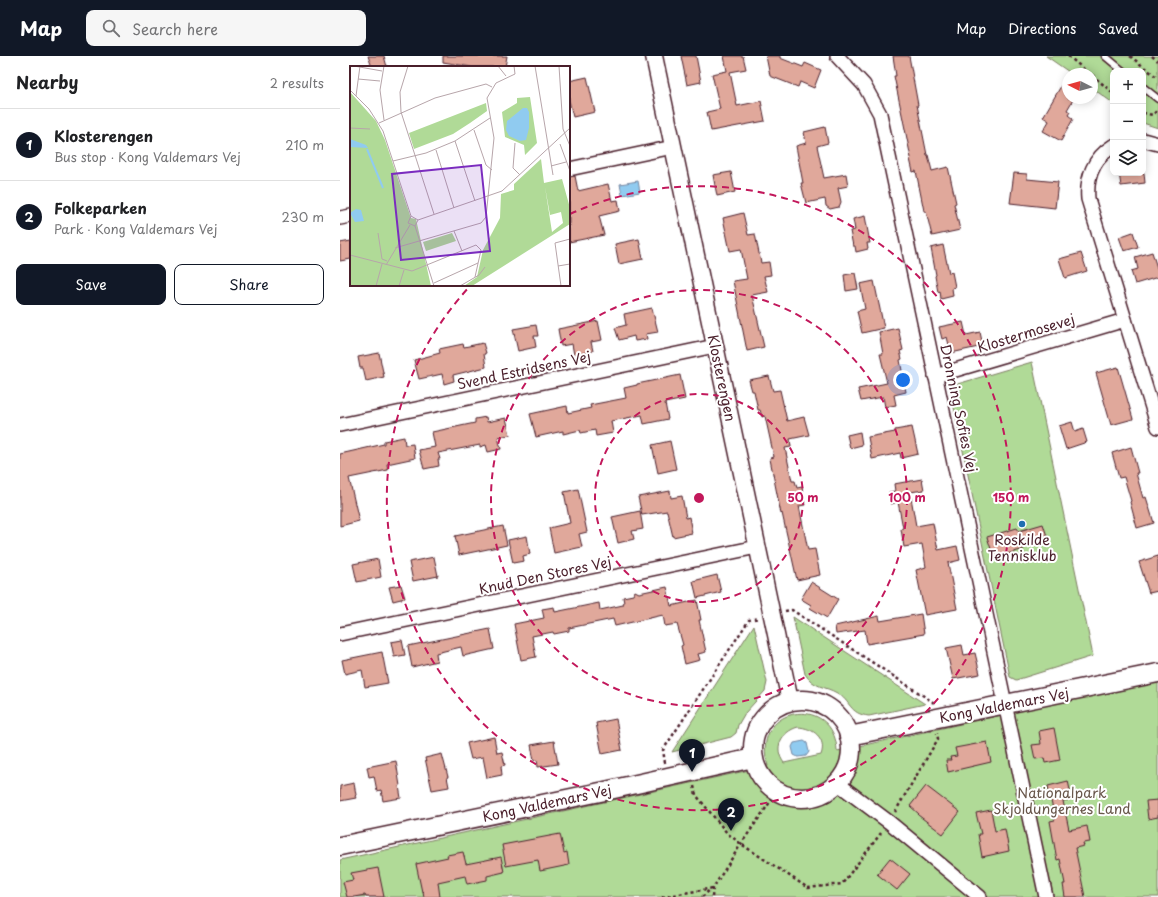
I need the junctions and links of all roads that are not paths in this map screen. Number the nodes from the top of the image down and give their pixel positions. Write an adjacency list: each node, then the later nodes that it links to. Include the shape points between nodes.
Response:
1 (654, 56): 9 (street, Klosterengen)
2 (837, 56): 16 (street, Dronning Sofies Vej, via 864,85 880,114)
3 (1105, 56): 4 (lane)
4 (1119, 68)
5 (1146, 89): 6 (lane)
6 (1158, 99)
7 (1146, 141): 8 (street)
8 (1158, 144)
9 (673, 147): 11 (street); 15 (street, Klosterengen)
10 (1110, 148): 14 (street, via 1099,157 1093,167 1087,188 1088,199)
11 (570, 169)
12 (350, 216): 13 (street)
13 (340, 218)
14 (1125, 320): 16 (street, Klostermosevej); 18 (street)
15 (715, 346): 17 (street, Svend Estridsens Vej); 19 (street, Klosterengen)
16 (936, 376): 23 (street, Dronning Sofies Vej)
17 (340, 425)
18 (1158, 428)
19 (757, 546): 20 (street, Knud Den Stores Vej); 22 (street, Klosterengen)
20 (340, 634)
21 (1158, 673): 23 (main road, Kong Valdemars Vej)
22 (790, 701): 24 (main road, via 805,699 820,703 833,711 843,722); 25 (main road, via 776,707 765,716 756,729)
23 (1006, 704): 24 (main road, Kong Valdemars Vej, via 934,710); 29 (street, Dronning Sofies Vej)
24 (850, 736): 26 (main road, via 849,762)
25 (753, 758): 26 (main road, via 766,783 777,792 792,797 808,798 824,793); 27 (main road, Kong Valdemars Vej)
26 (837, 783): 28 (street)
27 (340, 846)
28 (980, 897)
29 (1046, 897)

